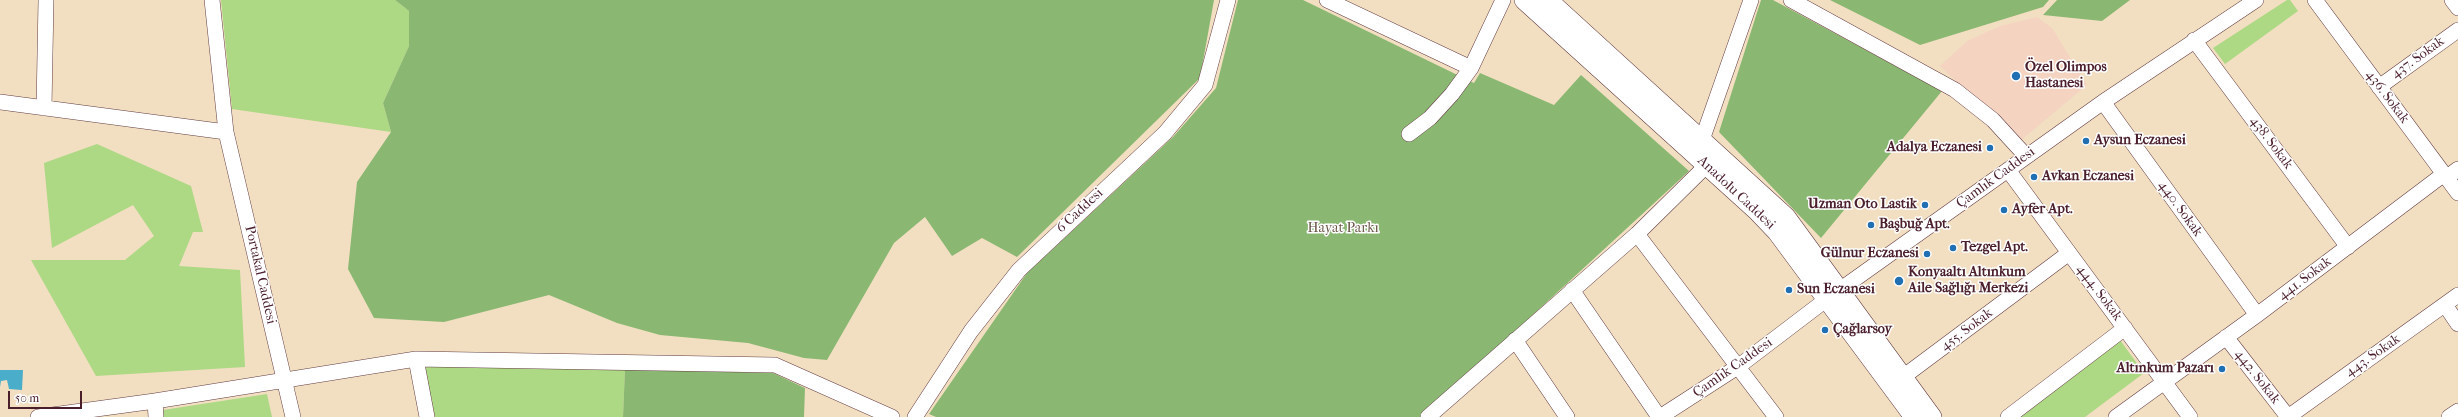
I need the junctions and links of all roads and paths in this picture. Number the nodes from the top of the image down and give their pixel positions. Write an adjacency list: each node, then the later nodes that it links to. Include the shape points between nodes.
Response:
1 (46, 0): 20 (street)
2 (212, 0): 21 (street, Portakal Caddesi)
3 (1228, 0): 53 (street, 6 Caddesi, via 1205,85 1165,133 1019,270 971,331)
4 (1327, 0): 16 (street)
5 (1503, 0): 16 (street)
6 (1524, 0): 25 (main road, Anadolu Caddesi)
7 (1548, 0): 23 (main road, Anadolu Caddesi)
8 (1751, 0): 23 (street)
9 (1791, 0): 24 (street, via 1955,90 1993,120)
10 (2256, 0): 15 (street, Çamlık Caddesi)
11 (2315, 0): 17 (street, 436. Sokak)
12 (2452, 0): 13 (street)
13 (2458, 8)
14 (2458, 30): 17 (street, 437. Sokak)
15 (2194, 40): 19 (street, Çamlık Caddesi); 30 (street, 438. Sokak)
16 (1471, 68): 22 (street, via 1430,118)
17 (2379, 87): 27 (street, 436. Sokak)
18 (0, 102): 20 (street)
19 (2102, 102): 24 (street, Çamlık Caddesi); 36 (street, 440. Sokak)
20 (44, 108): 21 (street)
21 (226, 132): 44 (street, Portakal Caddesi)
22 (1409, 134)
23 (1702, 140): 33 (main road, Anadolu Caddesi, via 1786,218)
24 (2026, 156): 26 (street, Çamlık Caddesi)
25 (1707, 165): 29 (street); 33 (main road, Anadolu Caddesi, via 1777,232)
26 (2008, 170): 31 (street, 444. Sokak); 33 (street, Çamlık Caddesi)
27 (2450, 174): 28 (street, 436. Sokak); 30 (street, 441. Sokak)
28 (2458, 194)
29 (1637, 234): 32 (street); 42 (street)
30 (2348, 246): 36 (street, 441. Sokak)
31 (2069, 253): 38 (street, 444. Sokak); 43 (street, 455. Sokak)
32 (1572, 290): 40 (street); 56 (street)
33 (1833, 295): 42 (street, Çamlık Caddesi); 43 (main road, Anadolu Caddesi); 58 (main road, Anadolu Caddesi)
34 (2458, 295): 35 (street, 443. Sokak)
35 (2445, 305): 37 (street); 63 (street, 443. Sokak)
36 (2257, 315): 39 (street, 441. Sokak)
37 (2458, 324)
38 (2125, 328): 45 (street, 444. Sokak); 60 (street)
39 (2226, 337): 45 (street, 441. Sokak); 63 (street, 442. Sokak)
40 (1515, 340): 54 (street); 55 (street)
41 (416, 359): 44 (street); 51 (street); 52 (street, via 775,365)
42 (1739, 366): 56 (street, Çamlık Caddesi); 57 (street)
43 (1903, 377): 59 (main road, Anadolu Caddesi)
44 (285, 379): 46 (street); 50 (street, Portakal Caddesi)
45 (2165, 382): 61 (street, 441. Sokak); 62 (street, 444. Sokak)
46 (155, 402): 48 (street); 49 (street)
47 (2458, 411): 64 (street)
48 (44, 417)
49 (156, 417)
50 (293, 417)
51 (427, 417)
52 (892, 417)
53 (915, 417)
54 (1428, 417)
55 (1567, 417)
56 (1660, 417)
57 (1776, 417)
58 (1914, 417)
59 (1932, 417)
60 (2008, 417)
61 (2116, 417)
62 (2190, 417)
63 (2288, 417)
64 (2450, 417)

